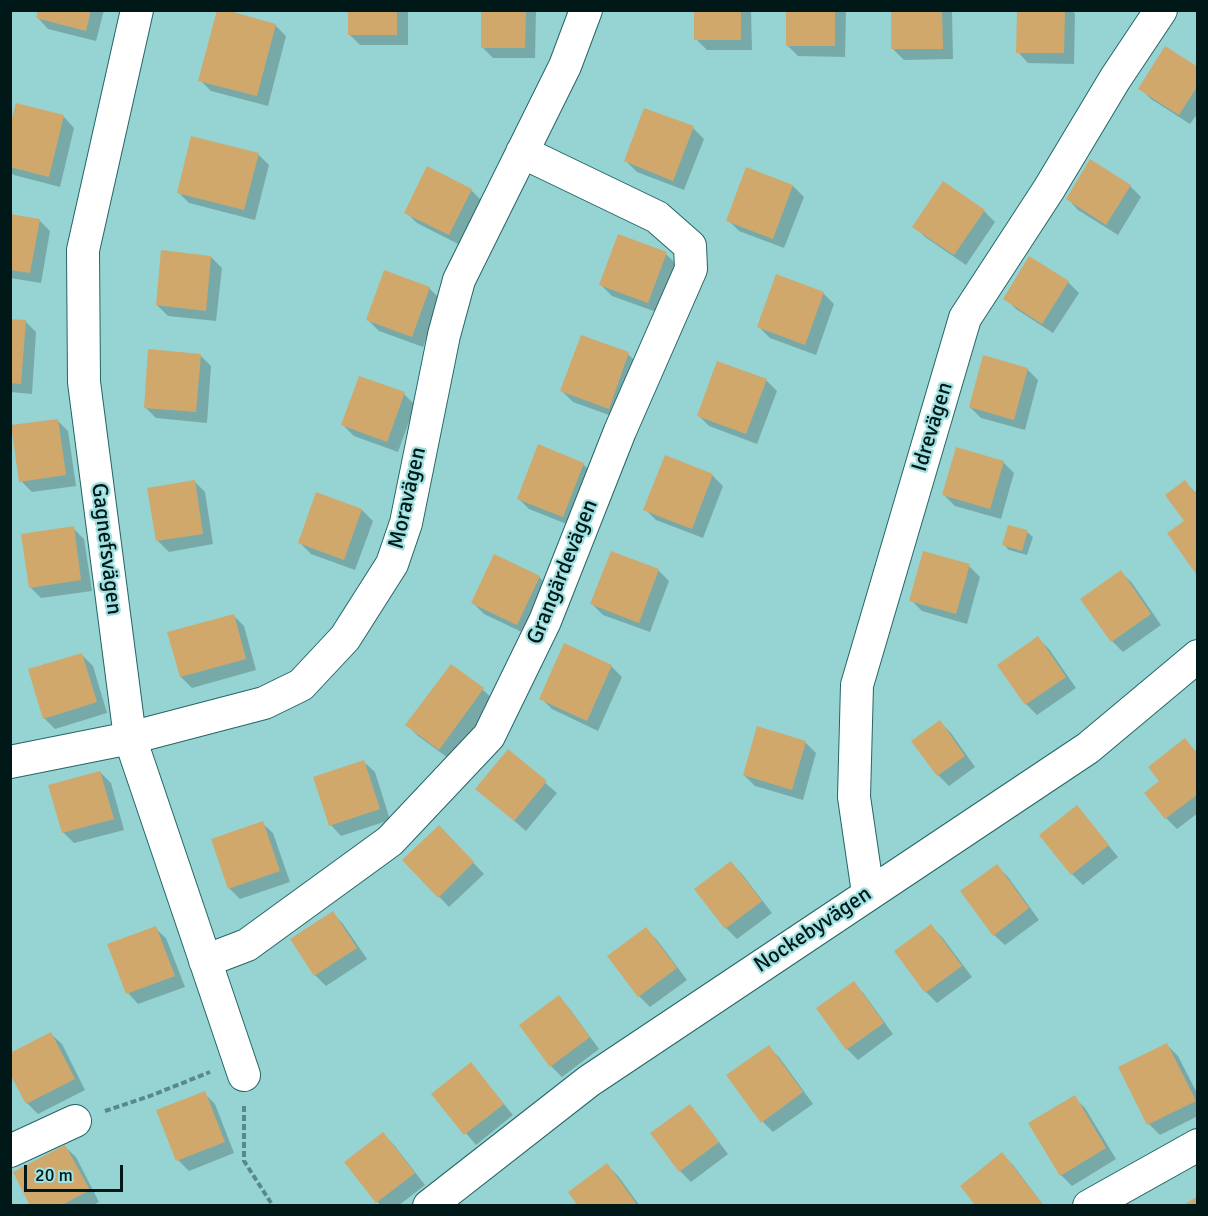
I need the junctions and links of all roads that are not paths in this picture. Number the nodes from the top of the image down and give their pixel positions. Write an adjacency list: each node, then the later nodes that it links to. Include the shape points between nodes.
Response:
1 (137, 10): 6 (street, Gagnefsvägen, via 83,250 84,382)
2 (586, 10): 4 (street, Moravägen, via 565,66)
3 (1161, 10): 8 (street, Idrevägen, via 966,318 856,685 854,797)
4 (522, 152): 6 (street, Moravägen, via 459,280 406,523 392,564 345,638 301,685 264,703); 9 (street, Grangärdevägen, via 657,217 690,246 691,268 620,431 545,621 489,736 390,842 247,945)
5 (1197, 656): 8 (street, Nockebyvägen, via 1088,748)
6 (130, 738): 7 (street, Moravägen); 9 (street, Gagnefsvägen)
7 (10, 762)
8 (868, 893): 14 (street, Nockebyvägen, via 590,1081)
9 (205, 962): 10 (street, Gagnefsvägen)
10 (244, 1075)
11 (75, 1121): 13 (street)
12 (1197, 1145): 15 (street)
13 (10, 1150)
14 (429, 1206)
15 (1089, 1206)

